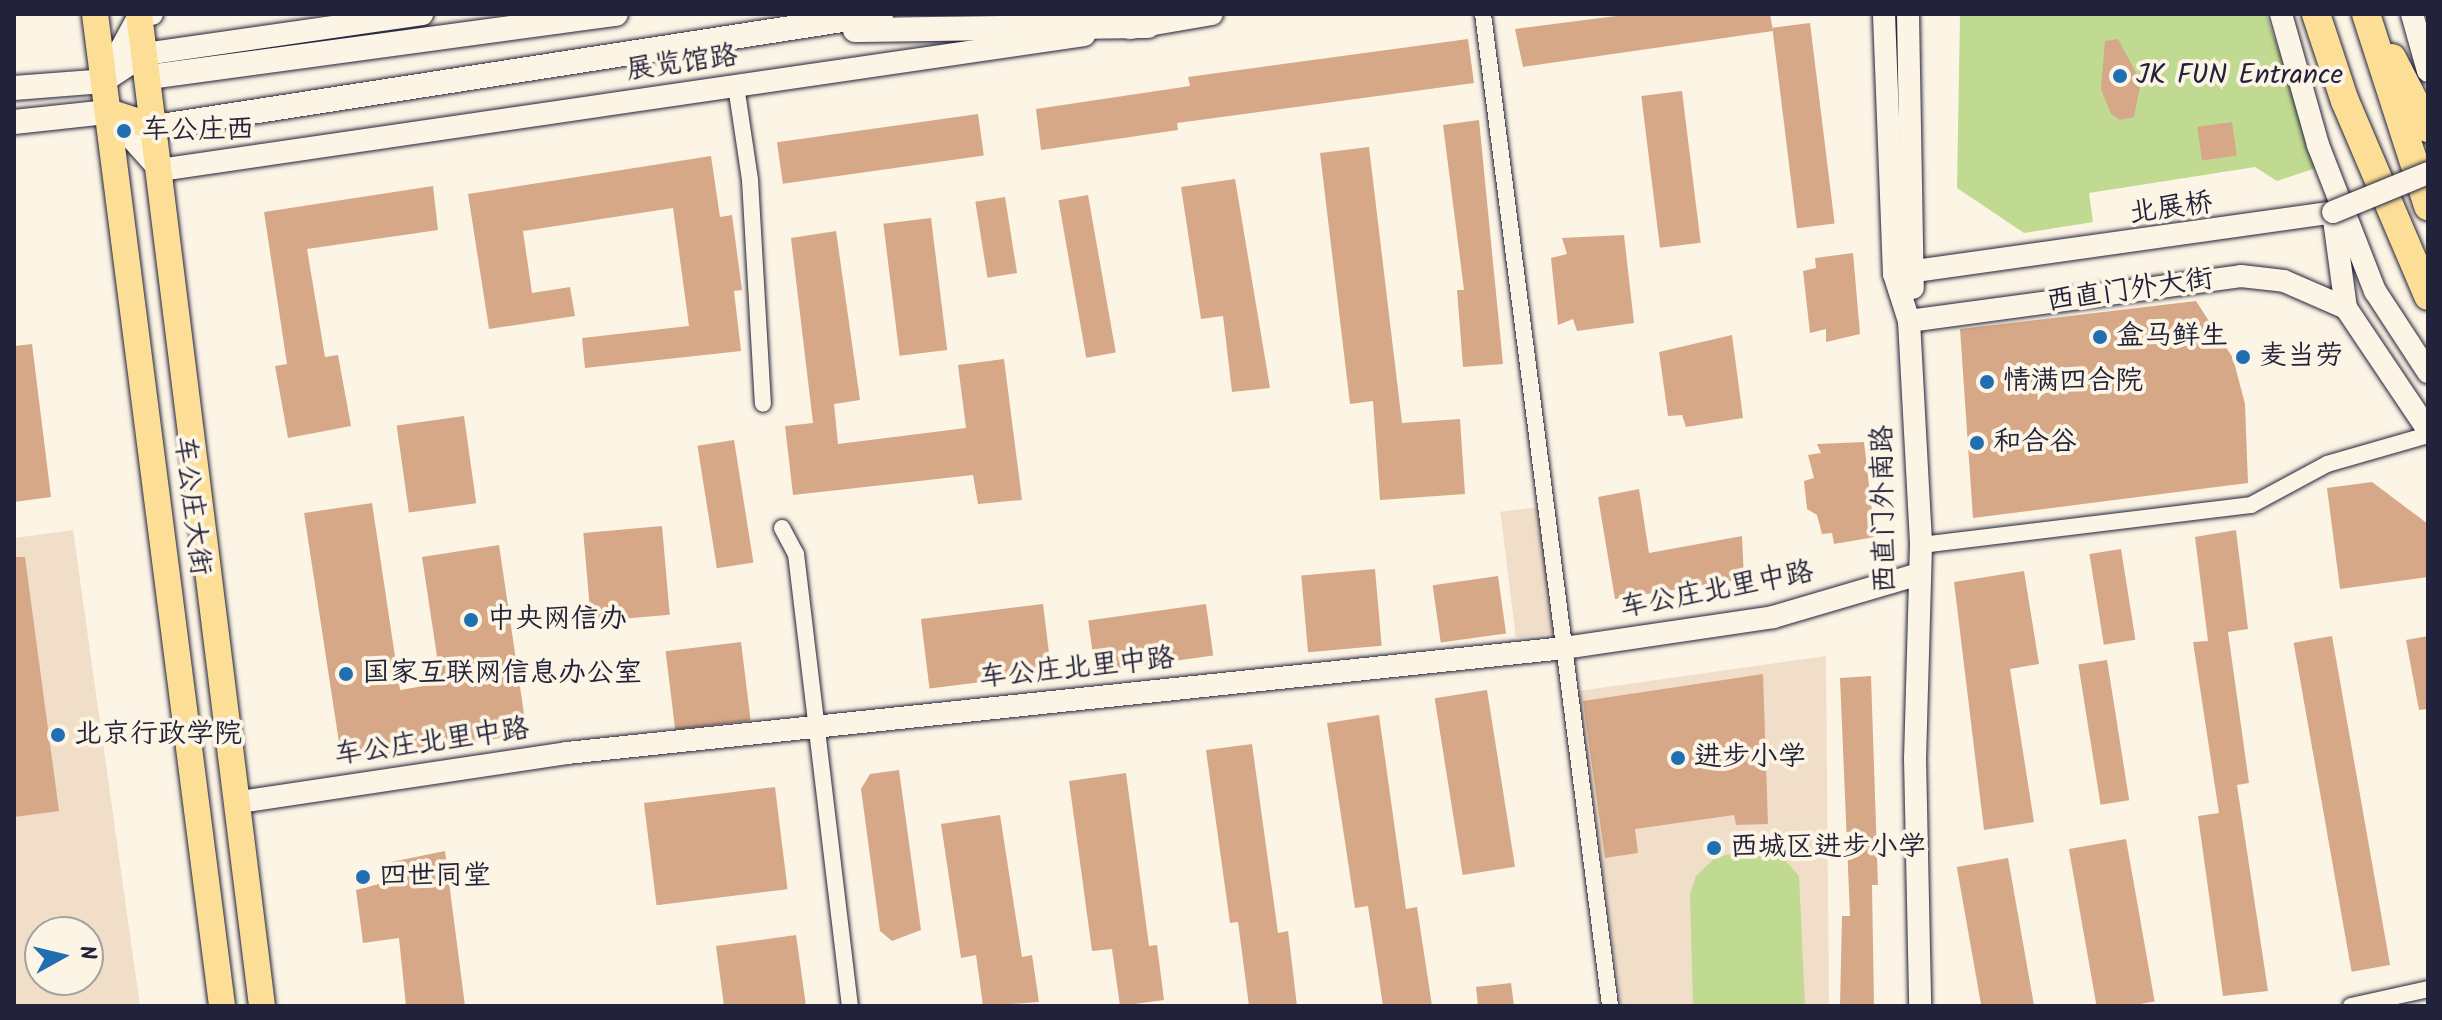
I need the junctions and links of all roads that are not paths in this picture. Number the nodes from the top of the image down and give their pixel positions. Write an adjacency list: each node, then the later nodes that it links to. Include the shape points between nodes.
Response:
1 (95, 14): 18 (main road, 车公庄大街)
2 (422, 14): 16 (street)
3 (616, 14): 16 (main road)
4 (881, 14): 15 (main road, 展览馆路)
5 (1212, 14): 14 (street, 展览馆路)
6 (1483, 14): 39 (street)
7 (1884, 14): 29 (street)
8 (1908, 14): 29 (street)
9 (2281, 14): 33 (street, via 2318,145 2375,291)
10 (2316, 14): 30 (highway, via 2345,101)
11 (2368, 14): 24 (highway); 27 (highway)
12 (2412, 14): 17 (street)
13 (144, 15): 16 (main road); 18 (street)
14 (1148, 26): 15 (main road); 19 (street, 展览馆路)
15 (757, 33): 23 (main road, 展览馆路)
16 (147, 66): 18 (main road); 23 (main road)
17 (2428, 71)
18 (104, 81): 20 (main road); 21 (main road, 车公庄大街)
19 (736, 86): 25 (street, 展览馆路); 34 (street, via 750,180)
20 (14, 88)
21 (108, 112): 22 (main road); 23 (main road); 25 (street); 43 (main road, 车公庄大街)
22 (14, 122)
23 (155, 127): 25 (main road, 车公庄大街)
24 (2428, 128)
25 (160, 170): 41 (main road, 车公庄大街)
26 (2428, 173): 28 (street, 北展桥, bridge)
27 (2428, 206)
28 (2333, 212): 29 (street, 北展桥); 31 (street)
29 (1904, 274): 32 (street, 西直门外南路)
30 (2428, 296)
31 (2346, 308): 32 (street, 西直门外大街, via 2284,281 2241,276); 35 (street)
32 (1909, 321): 37 (street, 西直门外南路)
33 (2428, 372)
34 (763, 404)
35 (2428, 433): 37 (street, via 2327,464 2251,505)
36 (782, 528): 40 (street, via 796,554)
37 (1921, 545): 38 (street, 西直门外南路)
38 (1916, 575): 39 (street, 车公庄北里中路, via 1773,617); 47 (street, 西直门外南路)
39 (1564, 648): 40 (street, 车公庄北里中路); 46 (street)
40 (813, 727): 41 (street, 车公庄北里中路, via 567,753); 45 (street)
41 (240, 802): 44 (main road, 车公庄大街)
42 (2428, 989): 48 (street)
43 (222, 1006)
44 (262, 1006)
45 (850, 1006)
46 (1610, 1006)
47 (1920, 1006)
48 (2351, 1006)

